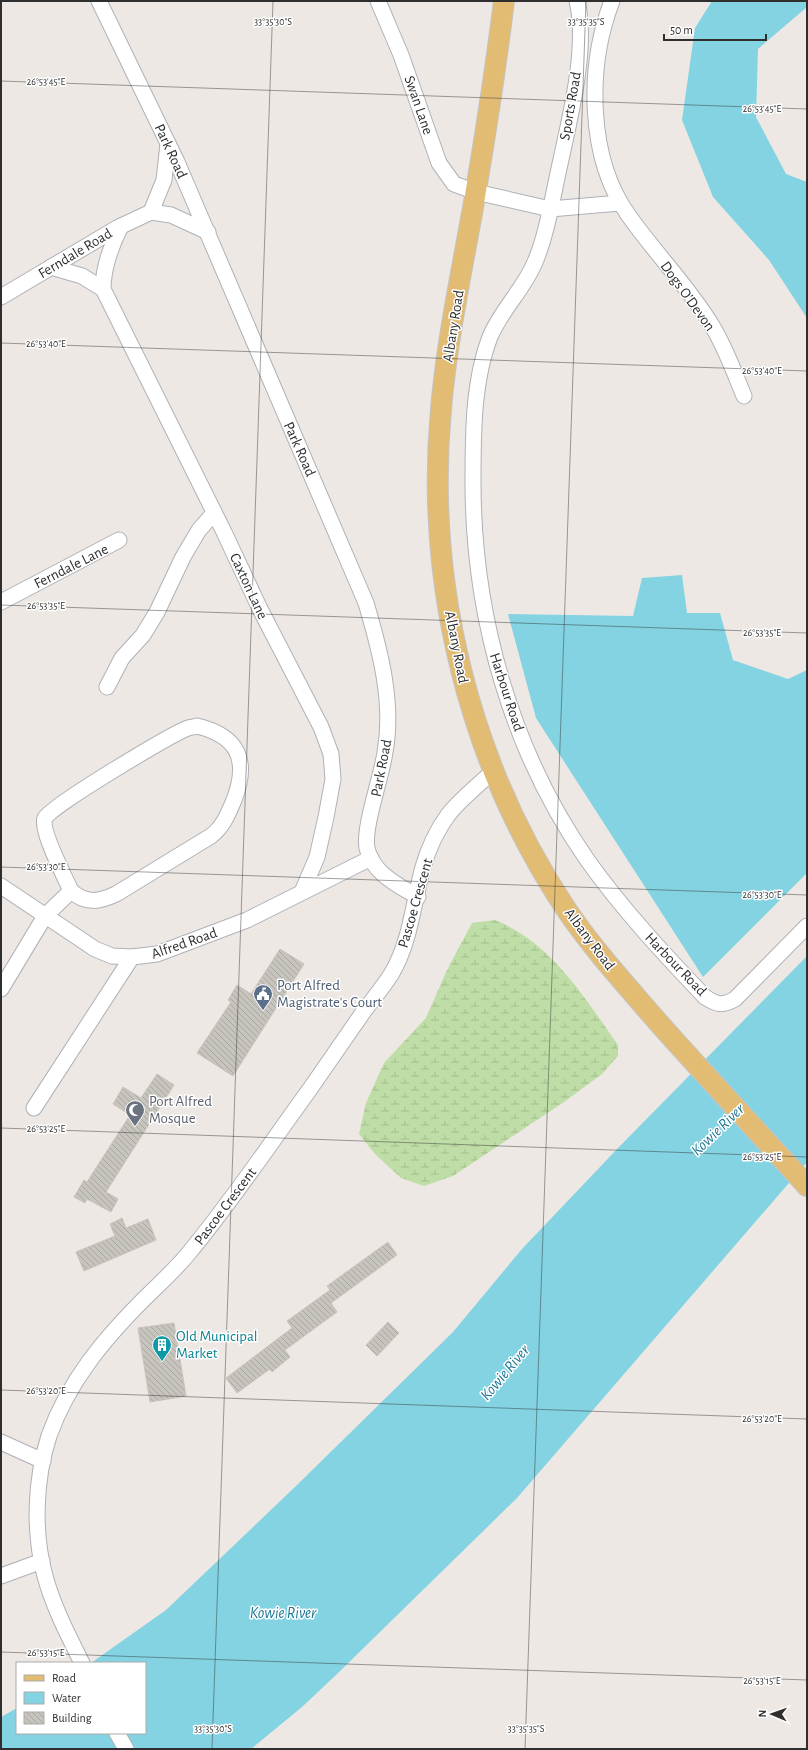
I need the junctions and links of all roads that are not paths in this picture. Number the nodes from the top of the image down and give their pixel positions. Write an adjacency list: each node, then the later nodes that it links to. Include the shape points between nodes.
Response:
1 (99, 1): 6 (street, Park Road)
2 (378, 1): 7 (street, Swan Lane, via 401,55 439,163 454,184)
3 (504, 1): 7 (main road, Albany Road)
4 (577, 1): 9 (street, Sports Road, via 580,38 575,84)
5 (612, 1): 8 (street, Dogs O'Devon, via 602,36 596,87 596,114 605,169)
6 (168, 143): 10 (street, via 164,180); 12 (street, Park Road)
7 (476, 192): 9 (street, Swan Lane); 21 (main road, Albany Road, via 443,391 439,431 438,498 442,555 456,646 471,712)
8 (620, 203): 9 (street, Swan Lane); 16 (street, Dogs O'Devon, via 685,285 712,325)
9 (550, 209): 28 (street, Harbour Road, via 541,247 525,284 491,336 480,376 475,416 473,500 476,558 487,627 506,695 538,777 572,837 638,924 705,997 724,1005 735,1000)
10 (151, 212): 11 (street, Ferndale Road); 12 (street, via 171,215)
11 (121, 226): 13 (street, Ferndale Road); 14 (street, Caxton Lane, via 104,268)
12 (208, 232): 22 (street, Park Road, via 366,603 377,641 389,723 367,838)
13 (51, 267): 14 (street, via 82,276); 15 (street, Ferndale Road)
14 (103, 289): 17 (street, Caxton Lane)
15 (1, 297)
16 (744, 396)
17 (214, 513): 20 (street, via 183,557 143,635 122,658); 25 (street, Caxton Lane, via 321,727 331,754 333,779 326,817 317,857)
18 (119, 540): 19 (street, Ferndale Lane)
19 (1, 602)
20 (107, 687)
21 (493, 771): 26 (street, Pascoe Crescent, via 448,814 440,827 424,865); 32 (main road, Albany Road, via 537,862 568,911 610,966 682,1049)
22 (371, 858): 25 (street, Alfred Road); 26 (street, Park Road, via 376,868 384,875)
23 (1, 886): 27 (street, Alfred Road)
24 (71, 891): 24 (street, via 81,898 95,902 103,900 217,831 226,819 241,778 240,759 231,742 221,734 208,729 197,726 189,728 69,797 49,812 45,818 44,830); 27 (street)
25 (302, 892): 29 (street, Alfred Road, via 234,925 158,954)
26 (418, 897): 34 (street, Pascoe Crescent, via 407,936 392,971 240,1187 201,1238 170,1274 126,1316 81,1371 55,1421)
27 (45, 916): 29 (street, Alfred Road, via 104,954); 30 (street)
28 (807, 926)
29 (132, 957): 31 (street)
30 (1, 989)
31 (34, 1108)
32 (807, 1186)
33 (1, 1442): 34 (street)
34 (43, 1461): 35 (street, Pascoe Crescent, via 38,1488)
35 (42, 1561): 36 (street); 37 (street, Pascoe Crescent, via 59,1615)
36 (1, 1576)
37 (80, 1658)
38 (118, 1734): 39 (street)
39 (126, 1749)

